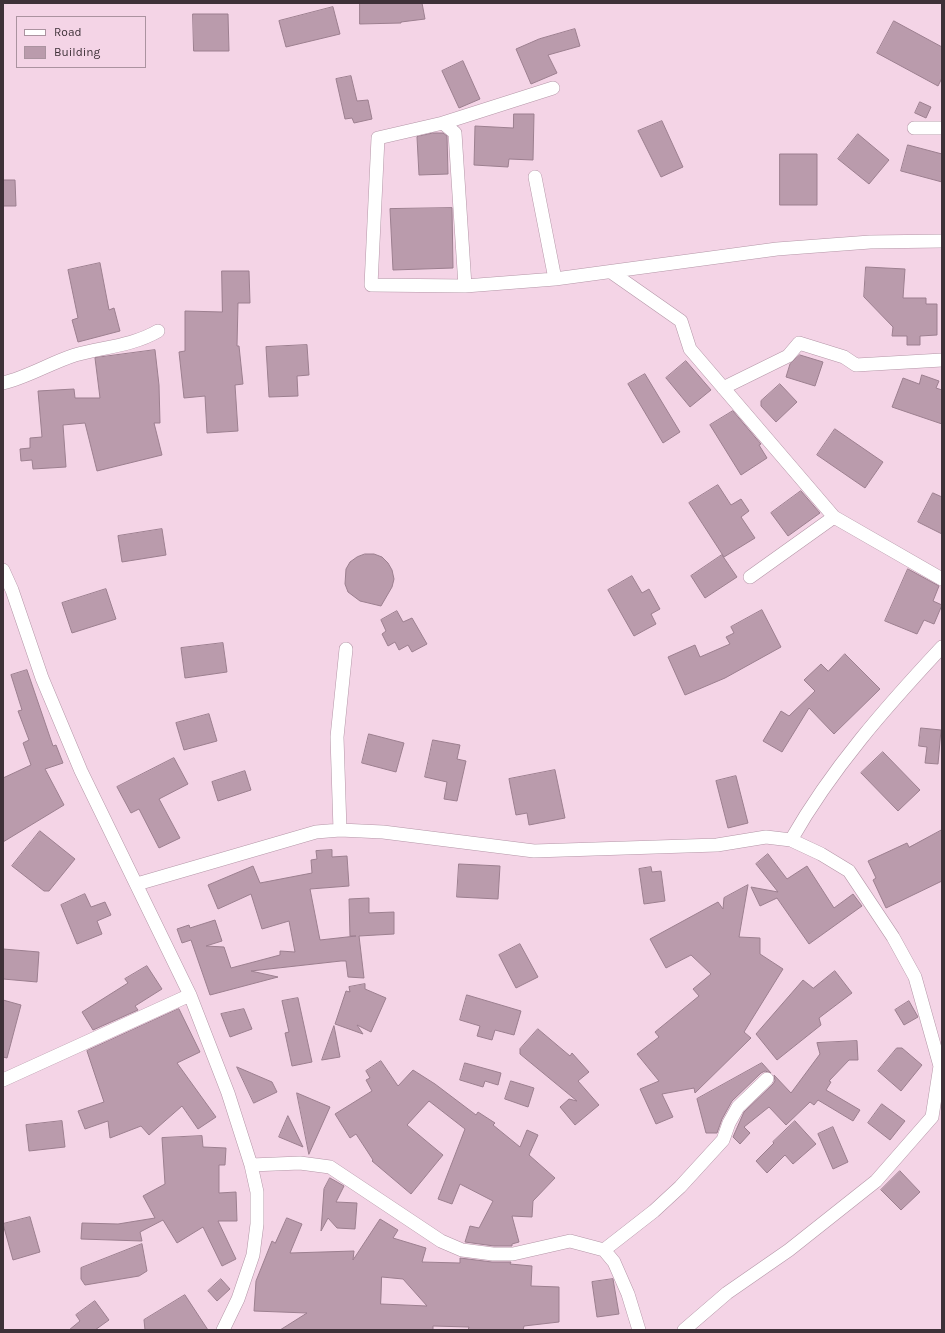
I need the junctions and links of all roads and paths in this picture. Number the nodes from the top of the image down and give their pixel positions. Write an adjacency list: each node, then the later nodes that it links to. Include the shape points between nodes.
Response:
1 (553, 88): 2 (street)
2 (443, 123): 9 (street, via 455,133); 9 (street, via 378,138 371,285)
3 (914, 128): 4 (street)
4 (942, 128)
5 (535, 177): 8 (street)
6 (942, 241): 7 (street, via 870,242 777,249)
7 (611, 272): 8 (street); 13 (street, via 682,321 690,349)
8 (555, 280): 9 (street)
9 (465, 286)
10 (158, 331): 12 (street, via 143,340 74,355 20,379)
11 (942, 360): 13 (street, via 856,366 844,357 799,343 788,356)
12 (3, 383)
13 (723, 388): 14 (street)
14 (834, 517): 16 (street); 17 (street)
15 (3, 570): 22 (street, via 42,678 81,770)
16 (750, 577)
17 (942, 579)
18 (942, 646): 21 (street, via 857,742 808,810)
19 (346, 649): 20 (street, via 337,737)
20 (340, 830): 21 (street, via 383,832 534,851 717,846 766,837); 22 (street, via 316,832)
21 (792, 840): 24 (street, via 849,871 869,900 915,977)
22 (137, 884): 23 (street)
23 (190, 996): 26 (street); 27 (street, via 228,1093)
24 (941, 1065): 31 (street, via 932,1117 876,1181 789,1250 727,1293)
25 (767, 1079): 28 (street, via 738,1107 728,1123 723,1140 680,1187)
26 (3, 1080)
27 (252, 1165): 28 (street, via 300,1163 330,1167 441,1241 462,1250 513,1254 570,1241); 29 (street, via 257,1192 253,1255 238,1299)
28 (604, 1250): 30 (street, via 614,1262 628,1294)
29 (223, 1330)
30 (639, 1330)
31 (684, 1330)

